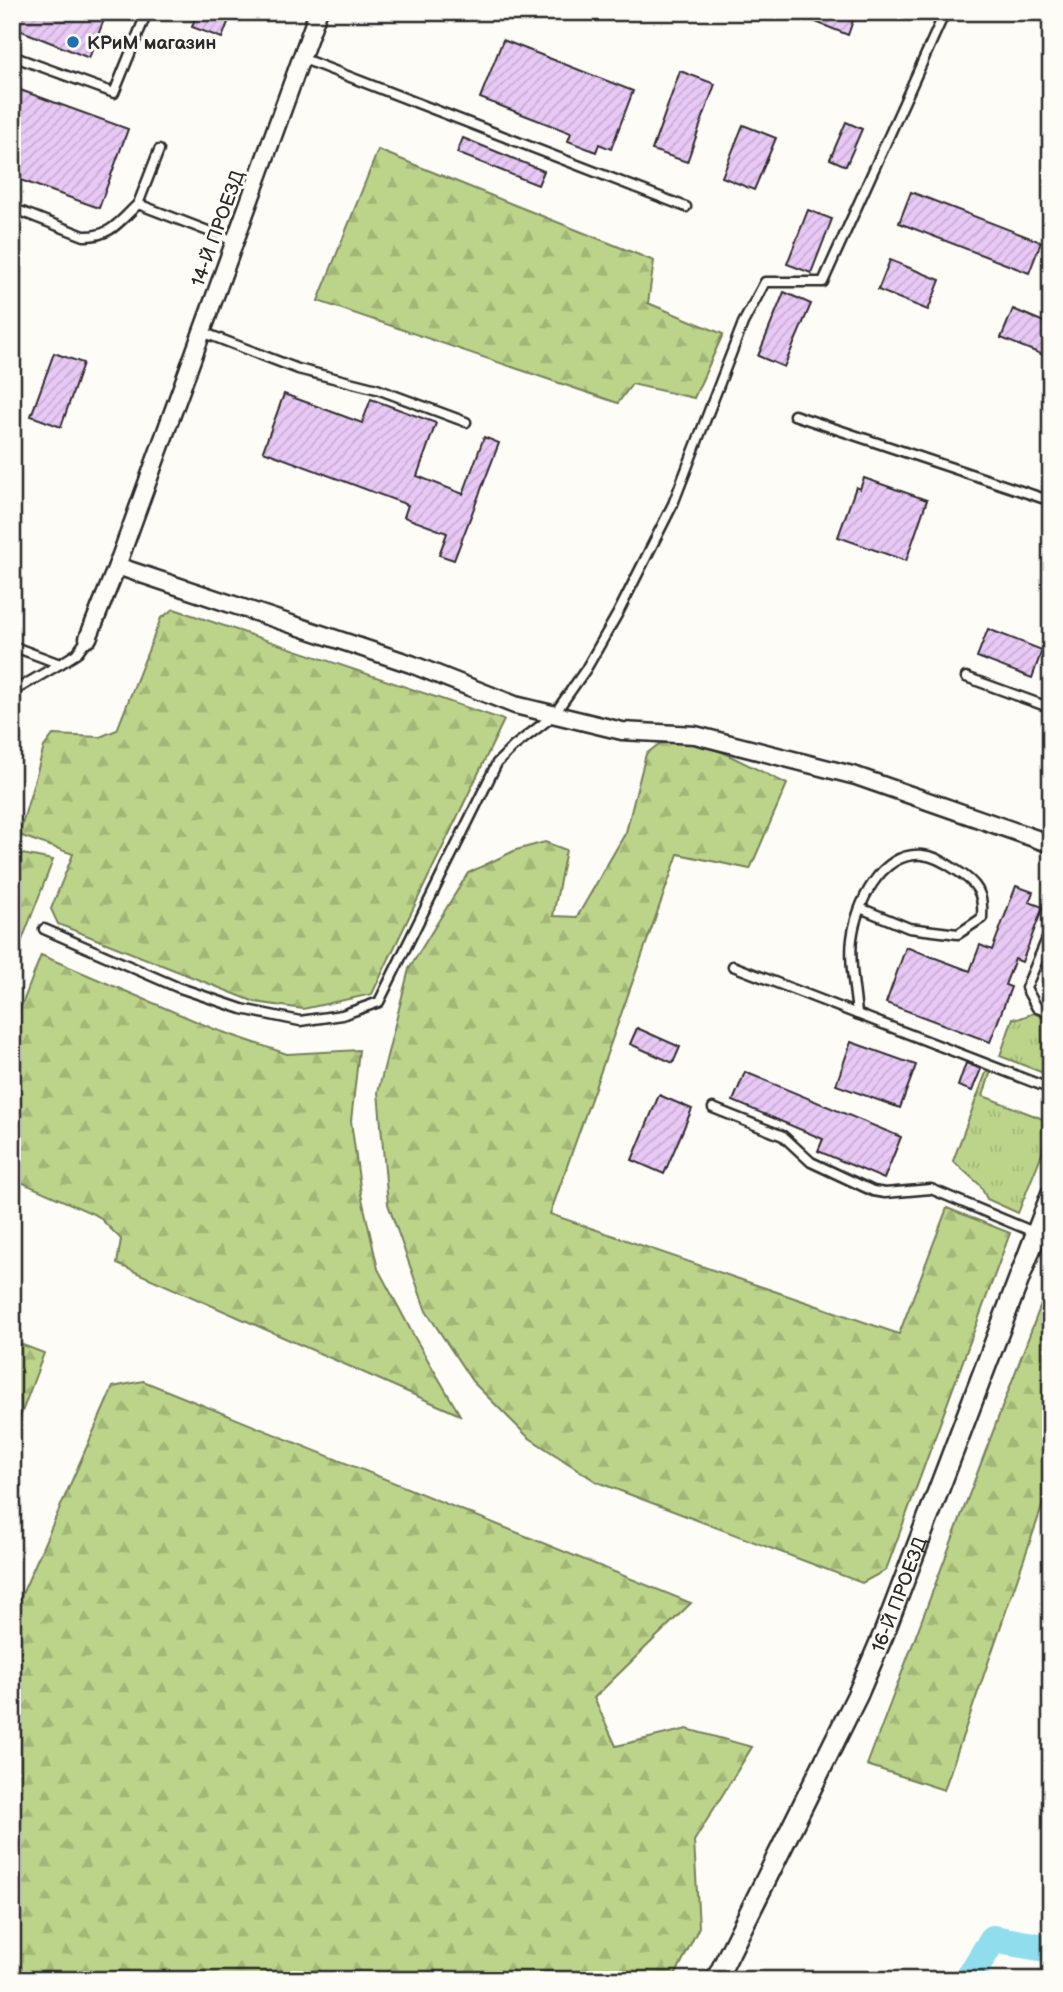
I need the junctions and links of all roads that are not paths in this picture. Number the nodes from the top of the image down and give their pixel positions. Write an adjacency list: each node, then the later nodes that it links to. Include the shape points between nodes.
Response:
1 (147, 12): 4 (lane, via 114,93)
2 (318, 12): 5 (street, 14-Й ПРОЕЗД)
3 (946, 12): 22 (lane, via 824,282 765,282 743,323 673,504 618,613)
4 (12, 56)
5 (301, 58): 8 (lane); 10 (street, 14-Й ПРОЕЗД)
6 (159, 150): 7 (lane)
7 (138, 204): 9 (lane, via 96,237); 10 (lane)
8 (686, 207)
9 (12, 208)
10 (234, 241): 11 (street, 14-Й ПРОЕЗД)
11 (202, 332): 13 (lane, via 298,369 377,389); 15 (street, 14-Й ПРОЕЗД)
12 (794, 415): 14 (lane)
13 (466, 422)
14 (1051, 501)
15 (117, 566): 16 (street, 14-Й ПРОЕЗД); 22 (street)
16 (88, 638): 18 (lane, via 76,654)
17 (12, 646): 18 (lane)
18 (60, 664): 20 (lane)
19 (966, 677): 21 (lane)
20 (12, 692)
21 (1051, 708)
22 (553, 716): 23 (street, via 622,731 679,733 722,742 890,786); 25 (lane, via 496,763 379,1002 342,1015 300,1021 242,1009 177,987)
23 (1051, 844)
24 (860, 908): 24 (lane, via 885,868 920,855 941,860 972,880 984,900 982,918 958,934 909,928); 29 (lane, via 851,941)
25 (44, 929)
26 (1051, 929): 28 (lane, via 1026,988 1037,1007)
27 (733, 966): 29 (lane)
28 (1051, 1013)
29 (857, 1014): 30 (lane)
30 (1051, 1089)
31 (713, 1108): 33 (lane, via 782,1136 811,1162 873,1191 931,1189)
32 (1051, 1195): 33 (street, 16-Й ПРОЕЗД)
33 (1036, 1233): 34 (street, 16-Й ПРОЕЗД, via 873,1658)
34 (716, 1980)

